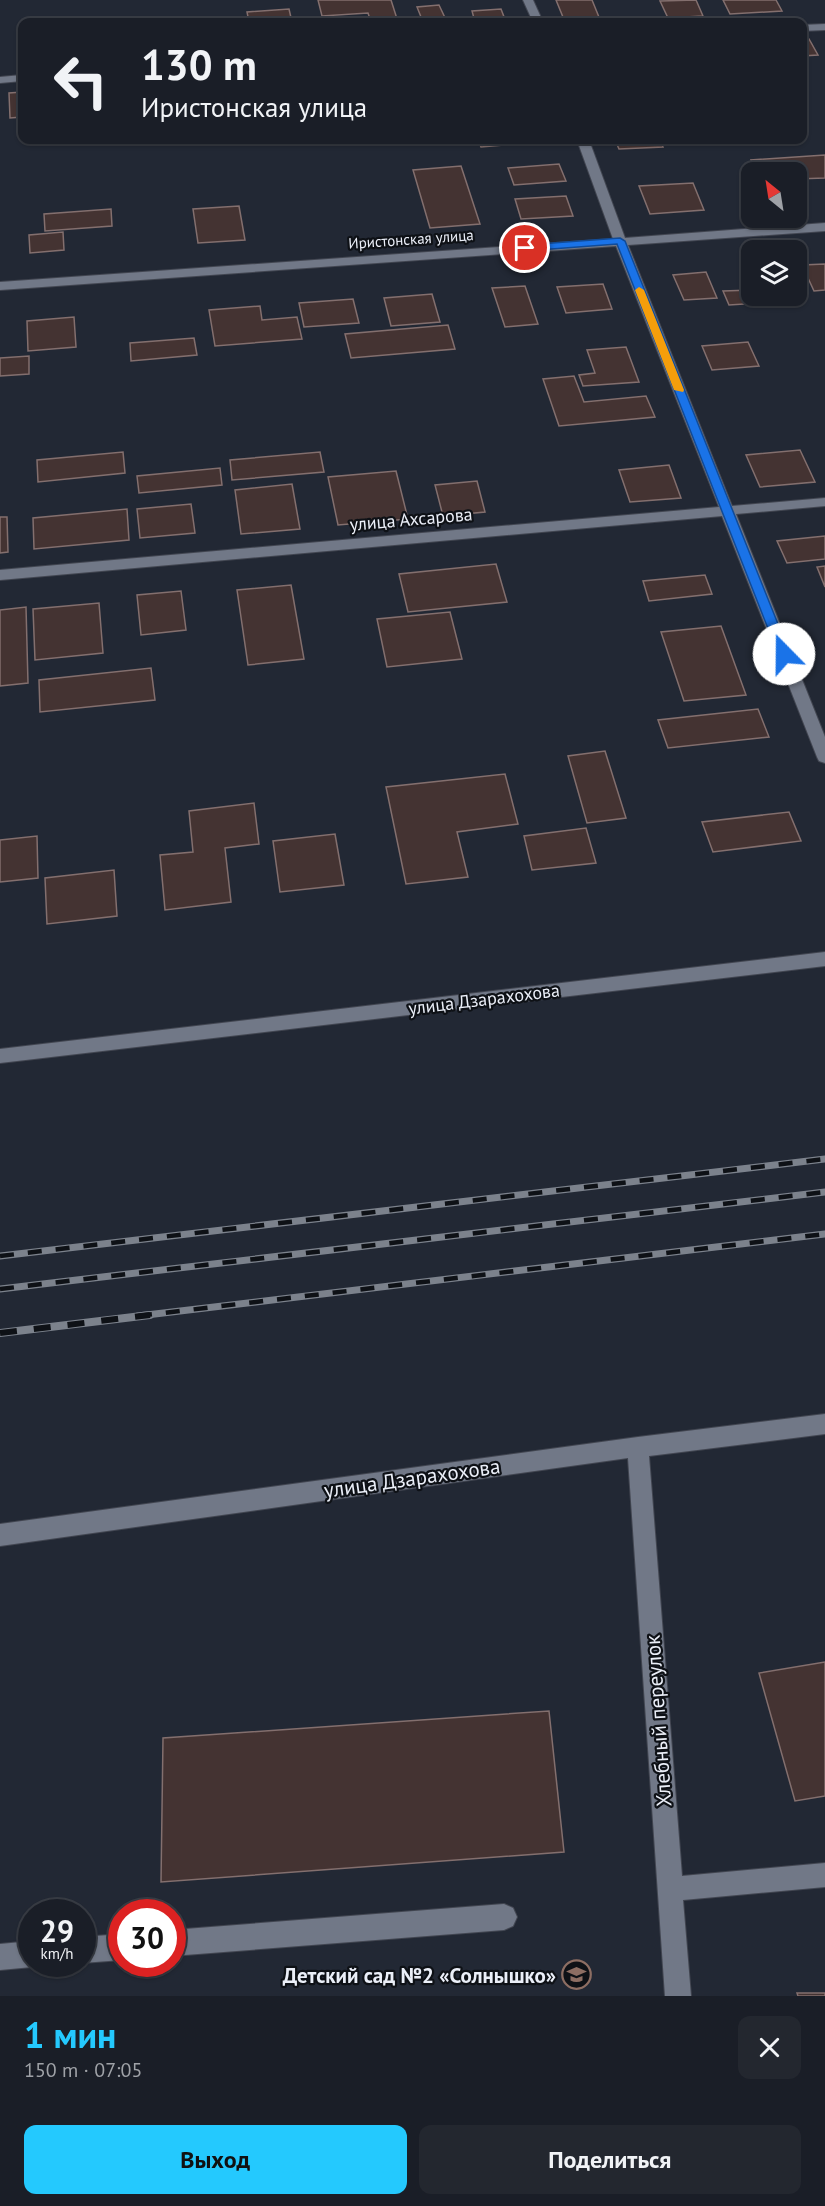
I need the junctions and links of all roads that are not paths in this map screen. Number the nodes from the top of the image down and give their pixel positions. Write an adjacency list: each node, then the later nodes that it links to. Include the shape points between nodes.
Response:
1 (528, 0): 2 (street)
2 (536, 18)
3 (825, 27): 4 (street)
4 (807, 28)
5 (18, 78): 6 (street)
6 (0, 80)
7 (584, 144): 9 (street)
8 (825, 227): 9 (street, Иристонская улица)
9 (620, 241): 10 (street, Иристонская улица); 12 (street)
10 (0, 286)
11 (825, 502): 12 (street, улица Ахсарова)
12 (727, 509): 13 (street, улица Ахсарова); 14 (street)
13 (0, 576)
14 (825, 756)
15 (825, 959): 16 (street, улица Дзарахохова)
16 (0, 1056)
17 (825, 1424): 18 (street, улица Дзарахохова)
18 (638, 1447): 19 (street, улица Дзарахохова); 21 (street, Хлебный переулок)
19 (0, 1535)
20 (825, 1875): 21 (street)
21 (670, 1889): 26 (street, Хлебный переулок)
22 (504, 1917): 23 (street)
23 (186, 1942)
24 (18, 1955): 25 (street)
25 (0, 1957)
26 (678, 1996)

